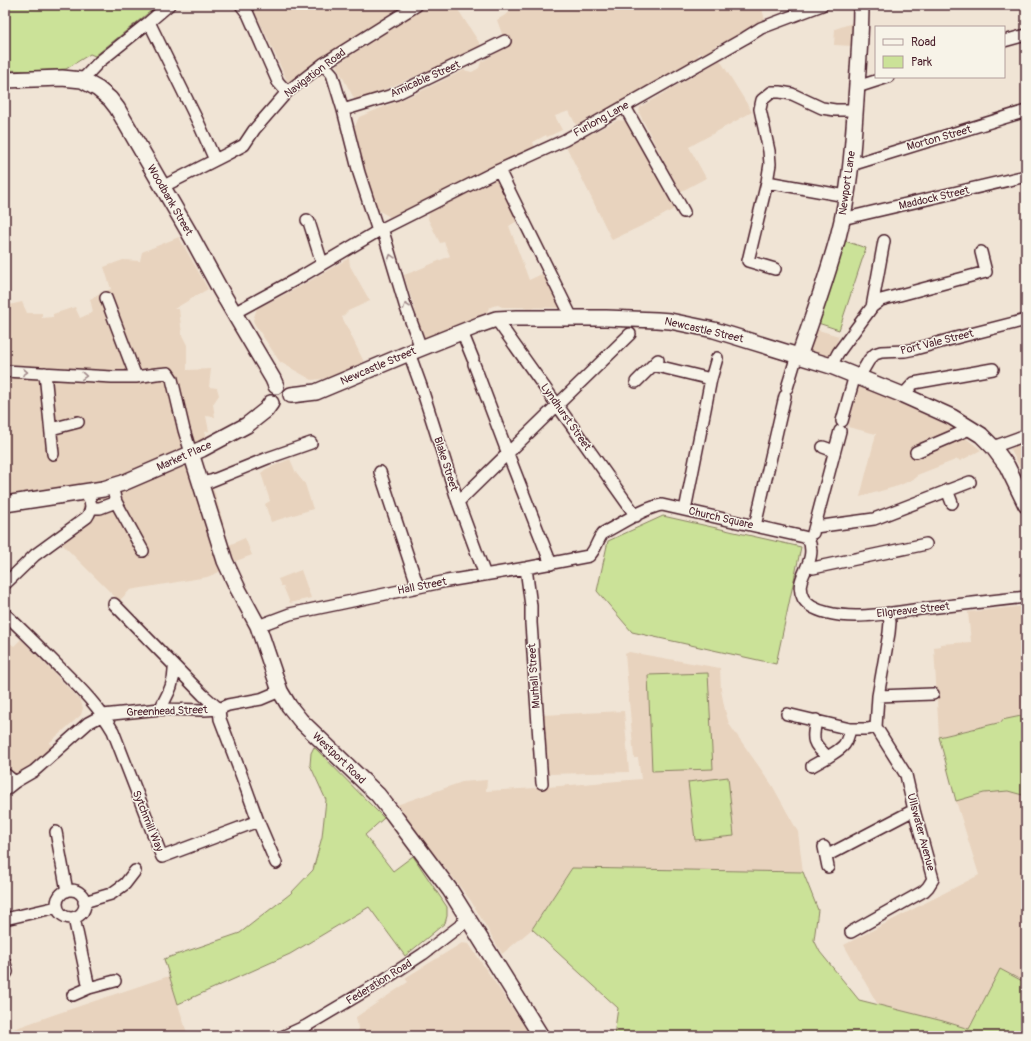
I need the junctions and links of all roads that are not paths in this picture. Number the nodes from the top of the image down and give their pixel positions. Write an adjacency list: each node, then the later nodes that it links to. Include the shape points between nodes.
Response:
1 (169, 5): 6 (street)
2 (241, 5): 15 (street, via 248,14 278,82)
3 (417, 5): 10 (street, Navigation Road)
4 (861, 5): 14 (main road, Newport Lane)
5 (817, 6): 16 (street, Furlong Lane, via 761,28)
6 (149, 22): 13 (street, via 99,62); 20 (street)
7 (1026, 35): 9 (street)
8 (505, 41): 17 (street, Amicable Street, via 396,94)
9 (1005, 41)
10 (323, 64): 15 (street, Navigation Road); 17 (street, Blake Street, via 332,74)
11 (885, 78): 14 (street)
12 (10, 79): 13 (main road, Woodbank Street)
13 (82, 80): 25 (main road, Woodbank Street, via 98,89 117,108)
14 (857, 87): 18 (main road, Newport Lane)
15 (287, 92): 20 (street, Navigation Road, via 244,145)
16 (624, 106): 22 (street, Furlong Lane, via 565,140); 27 (street)
17 (343, 110): 30 (street, Blake Street, via 359,173)
18 (855, 110): 21 (main road, Newport Lane); 24 (street, via 822,108 792,94 780,92 772,92 762,100 760,109 770,164)
19 (1026, 111): 21 (street, Morton Street)
20 (215, 160): 25 (street, Navigation Road)
21 (851, 165): 26 (main road, Newport Lane)
22 (499, 170): 30 (street, Furlong Lane); 38 (street)
23 (1026, 176): 28 (street, Maddock Street)
24 (767, 182): 26 (street); 34 (street, via 748,261)
25 (162, 187): 37 (main road, Woodbank Street)
26 (846, 196): 28 (main road, Newport Lane)
27 (684, 205)
28 (842, 219): 44 (main road, Newport Lane, via 819,297)
29 (307, 220): 33 (street)
30 (380, 229): 33 (street, Furlong Lane); 43 (street, Blake Street, one-way to 30, via 405,305)
31 (884, 241): 36 (street)
32 (981, 252): 36 (street, via 986,272 881,300)
33 (322, 263): 37 (street, Furlong Lane)
34 (775, 268)
35 (105, 302): 51 (street)
36 (872, 307): 46 (street)
37 (234, 313): 54 (main road, Woodbank Street)
38 (572, 318): 39 (main road, Newcastle Street); 44 (main road, Newcastle Street, via 670,321 714,330)
39 (496, 319): 41 (main road, Newcastle Street); 58 (street, Lyndhurst Street)
40 (1026, 320): 50 (street, Port Vale Street, via 915,349 881,352 875,354)
41 (462, 332): 43 (main road, Newcastle Street); 70 (street)
42 (630, 334): 58 (street)
43 (415, 350): 55 (main road, Newcastle Street, via 316,392); 79 (street, Blake Street, via 421,386)
44 (798, 355): 46 (main road, Newcastle Street); 85 (street, via 786,392)
45 (717, 358): 52 (street)
46 (831, 366): 50 (main road, Newcastle Street)
47 (993, 369): 56 (street, via 914,383)
48 (5, 371): 49 (street, one-way to 49)
49 (45, 373): 51 (street, one-way to 51, via 112,378); 61 (street)
50 (857, 376): 56 (main road, Newcastle Street); 66 (street, Port Vale Street)
51 (136, 377): 68 (street, via 168,374 172,379)
52 (711, 379): 53 (street, via 656,362); 83 (street)
53 (636, 382)
54 (276, 386): 55 (main road, via 285,386); 57 (main road, via 269,393)
55 (291, 395): 57 (main road, via 289,402 284,406 277,407)
56 (903, 395): 60 (main road, Newcastle Street, via 952,416)
57 (271, 403): 68 (main road, Market Place, via 247,425)
58 (557, 406): 70 (street); 84 (street, Lyndhurst Street)
59 (78, 422): 61 (street)
60 (972, 428): 64 (main road, Newcastle Street); 67 (street)
61 (51, 429): 69 (street)
62 (1026, 435): 64 (street)
63 (311, 443): 73 (street)
64 (993, 446): 77 (main road, Newcastle Street)
65 (823, 447): 66 (street)
66 (834, 451): 86 (street, Port Vale Street)
67 (916, 452)
68 (191, 453): 73 (main road, Westport Road); 74 (main road, Market Place)
69 (53, 454)
70 (508, 454): 79 (street); 91 (street)
71 (380, 472): 96 (street)
72 (970, 482): 75 (street)
73 (200, 483): 101 (main road, Westport Road, via 225,561)
74 (112, 486): 76 (main road, Market Place); 78 (street)
75 (947, 490): 80 (street); 86 (street, via 874,519)
76 (87, 492): 81 (main road, Market Place); 82 (street)
77 (1025, 499)
78 (116, 502): 82 (street); 89 (street)
79 (458, 502): 94 (street, Blake Street)
80 (952, 503)
81 (5, 504)
82 (92, 508): 95 (street, via 87,517 36,555)
83 (685, 510): 84 (street, Church Square, via 658,505); 85 (street, Church Square)
84 (636, 516): 90 (street, Church Square, via 603,533)
85 (755, 526): 87 (street, Church Square)
86 (815, 527): 87 (street, Port Vale Street)
87 (809, 540): 92 (street, via 811,553)
88 (926, 544): 92 (street, via 813,568)
89 (143, 551)
90 (589, 556): 91 (street, Hall Street)
91 (551, 564): 93 (street, Hall Street)
92 (808, 566): 99 (street, Ellgreave Street, via 800,582 800,590 810,606 829,613 856,616)
93 (526, 568): 94 (street, Hall Street); 117 (street, Murhall Street, via 531,606)
94 (485, 575): 96 (street, Hall Street)
95 (5, 584)
96 (418, 587): 101 (street, Hall Street, via 290,614)
97 (1026, 597): 99 (street, Ellgreave Street)
98 (117, 611): 102 (street)
99 (888, 613): 104 (street, via 889,633)
100 (5, 614): 109 (street, via 87,695)
101 (258, 626): 103 (main road, Westport Road)
102 (174, 666): 106 (street); 107 (street, via 173,682)
103 (280, 691): 106 (street, Greenhead Street, via 261,699); 130 (main road, Westport Road, via 301,721 378,795)
104 (878, 696): 105 (street); 111 (street)
105 (927, 696)
106 (220, 708): 107 (street, Greenhead Street); 120 (street, via 220,719)
107 (160, 710): 109 (street, Greenhead Street)
108 (787, 714): 110 (street)
109 (103, 715): 116 (street, Greenhead Street, via 88,723 34,771); 120 (street, Sytchmill Way, via 113,731 162,856)
110 (816, 720): 112 (street); 113 (street, via 814,741)
111 (876, 727): 112 (street); 119 (street, Ullswater Avenue, via 906,775)
112 (850, 729): 113 (street, via 845,745)
113 (828, 757): 114 (street)
114 (812, 766)
115 (5, 774): 116 (street)
116 (15, 782): 118 (street, Greenhead Street)
117 (542, 783)
118 (5, 790)
119 (914, 810): 123 (street, via 825,851); 131 (street, Ullswater Avenue, via 933,879 924,891)
120 (258, 821): 122 (street)
121 (56, 832): 125 (street)
122 (276, 863)
123 (828, 867)
124 (135, 871): 126 (street, via 125,884 111,894)
125 (67, 891): 126 (street, via 72,890 81,894); 127 (street, via 59,896)
126 (84, 902): 129 (street, via 84,910)
127 (57, 907): 128 (street); 129 (street, via 66,918)
128 (5, 918)
129 (74, 918): 135 (street)
130 (469, 919): 137 (street, Federation Road, via 382,981 306,1026); 138 (main road, Westport Road)
131 (854, 927)
132 (5, 963): 133 (street)
133 (5, 975)
134 (115, 981): 135 (street)
135 (89, 988): 136 (street)
136 (73, 995)
137 (284, 1036)
138 (541, 1036)

